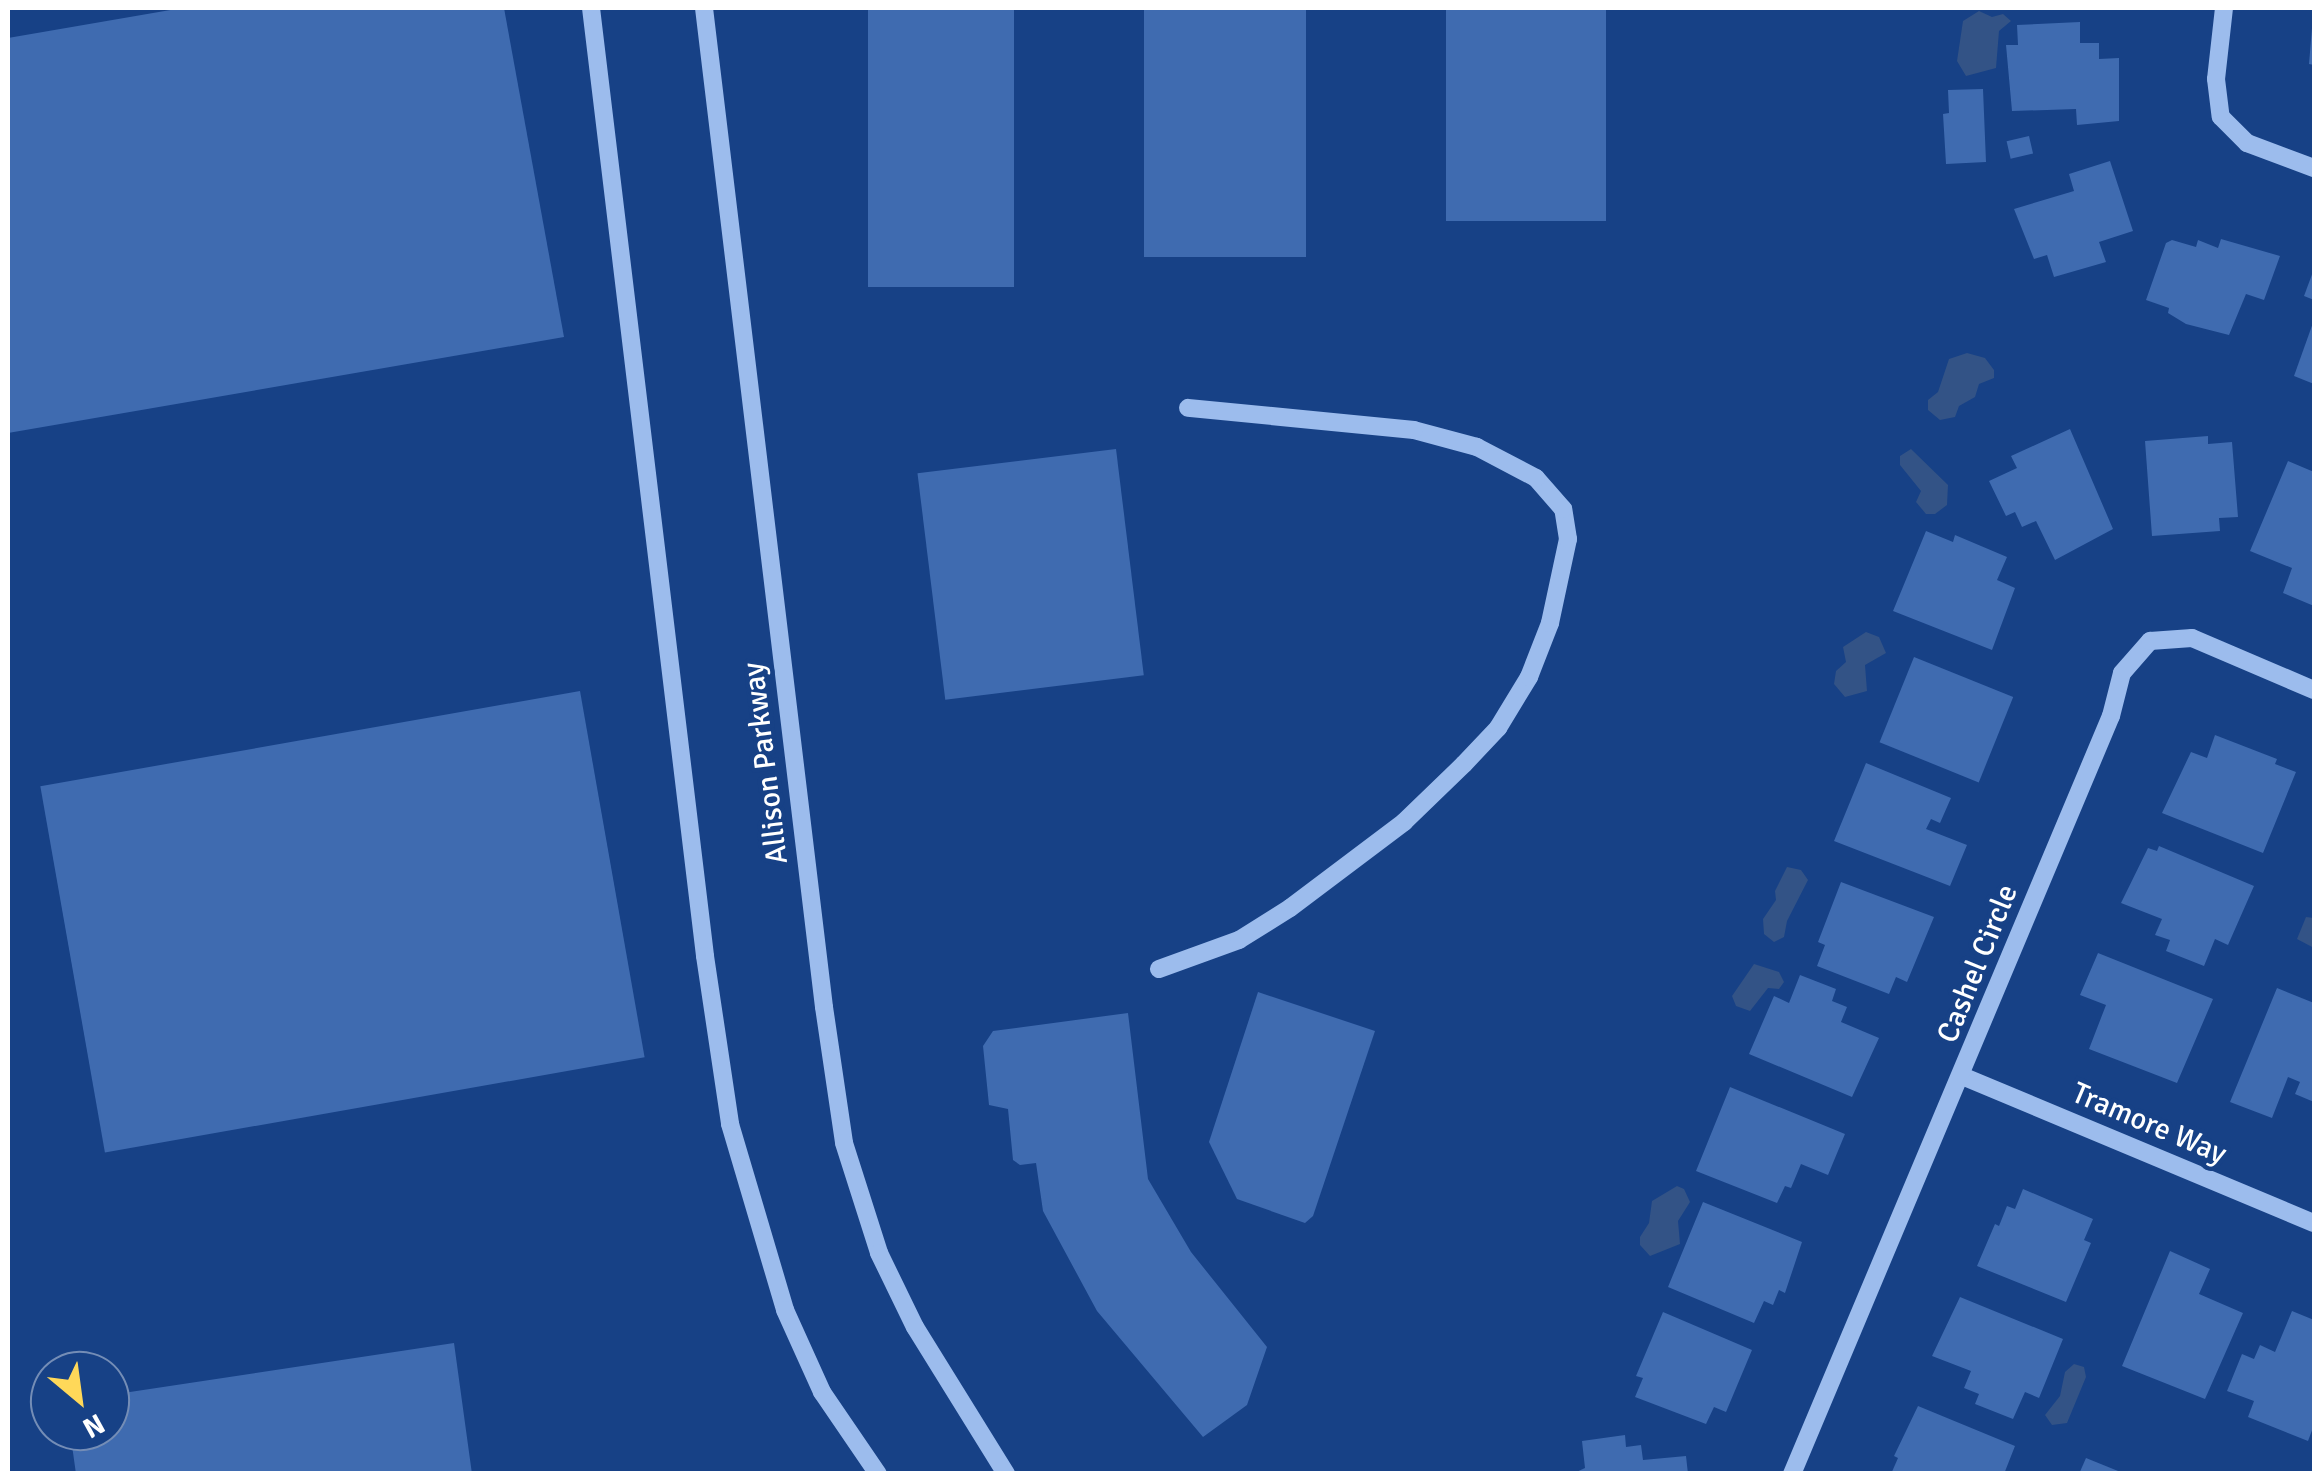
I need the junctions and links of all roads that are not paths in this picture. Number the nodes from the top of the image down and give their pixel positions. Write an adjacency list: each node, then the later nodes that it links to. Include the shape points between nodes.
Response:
1 (591, 8): 10 (street, via 730,1124 785,1310 822,1392)
2 (704, 8): 11 (street, Allison Parkway, via 844,1143 879,1253 914,1327)
3 (2224, 8): 4 (street, via 2216,79 2221,117 2247,143)
4 (2314, 168)
5 (1188, 408): 7 (street, via 1414,430 1477,447 1536,478 1564,509 1568,538 1550,623 1529,677 1498,728 1464,764 1404,822 1290,908 1239,940)
6 (2314, 690): 8 (street, Cashel Circle, via 2192,638 2150,641 2122,672 2111,716)
7 (1158, 969)
8 (1962, 1076): 9 (street, Tramore Way); 12 (street, Cashel Circle)
9 (2314, 1223)
10 (878, 1474)
11 (1006, 1474)
12 (1792, 1474)

